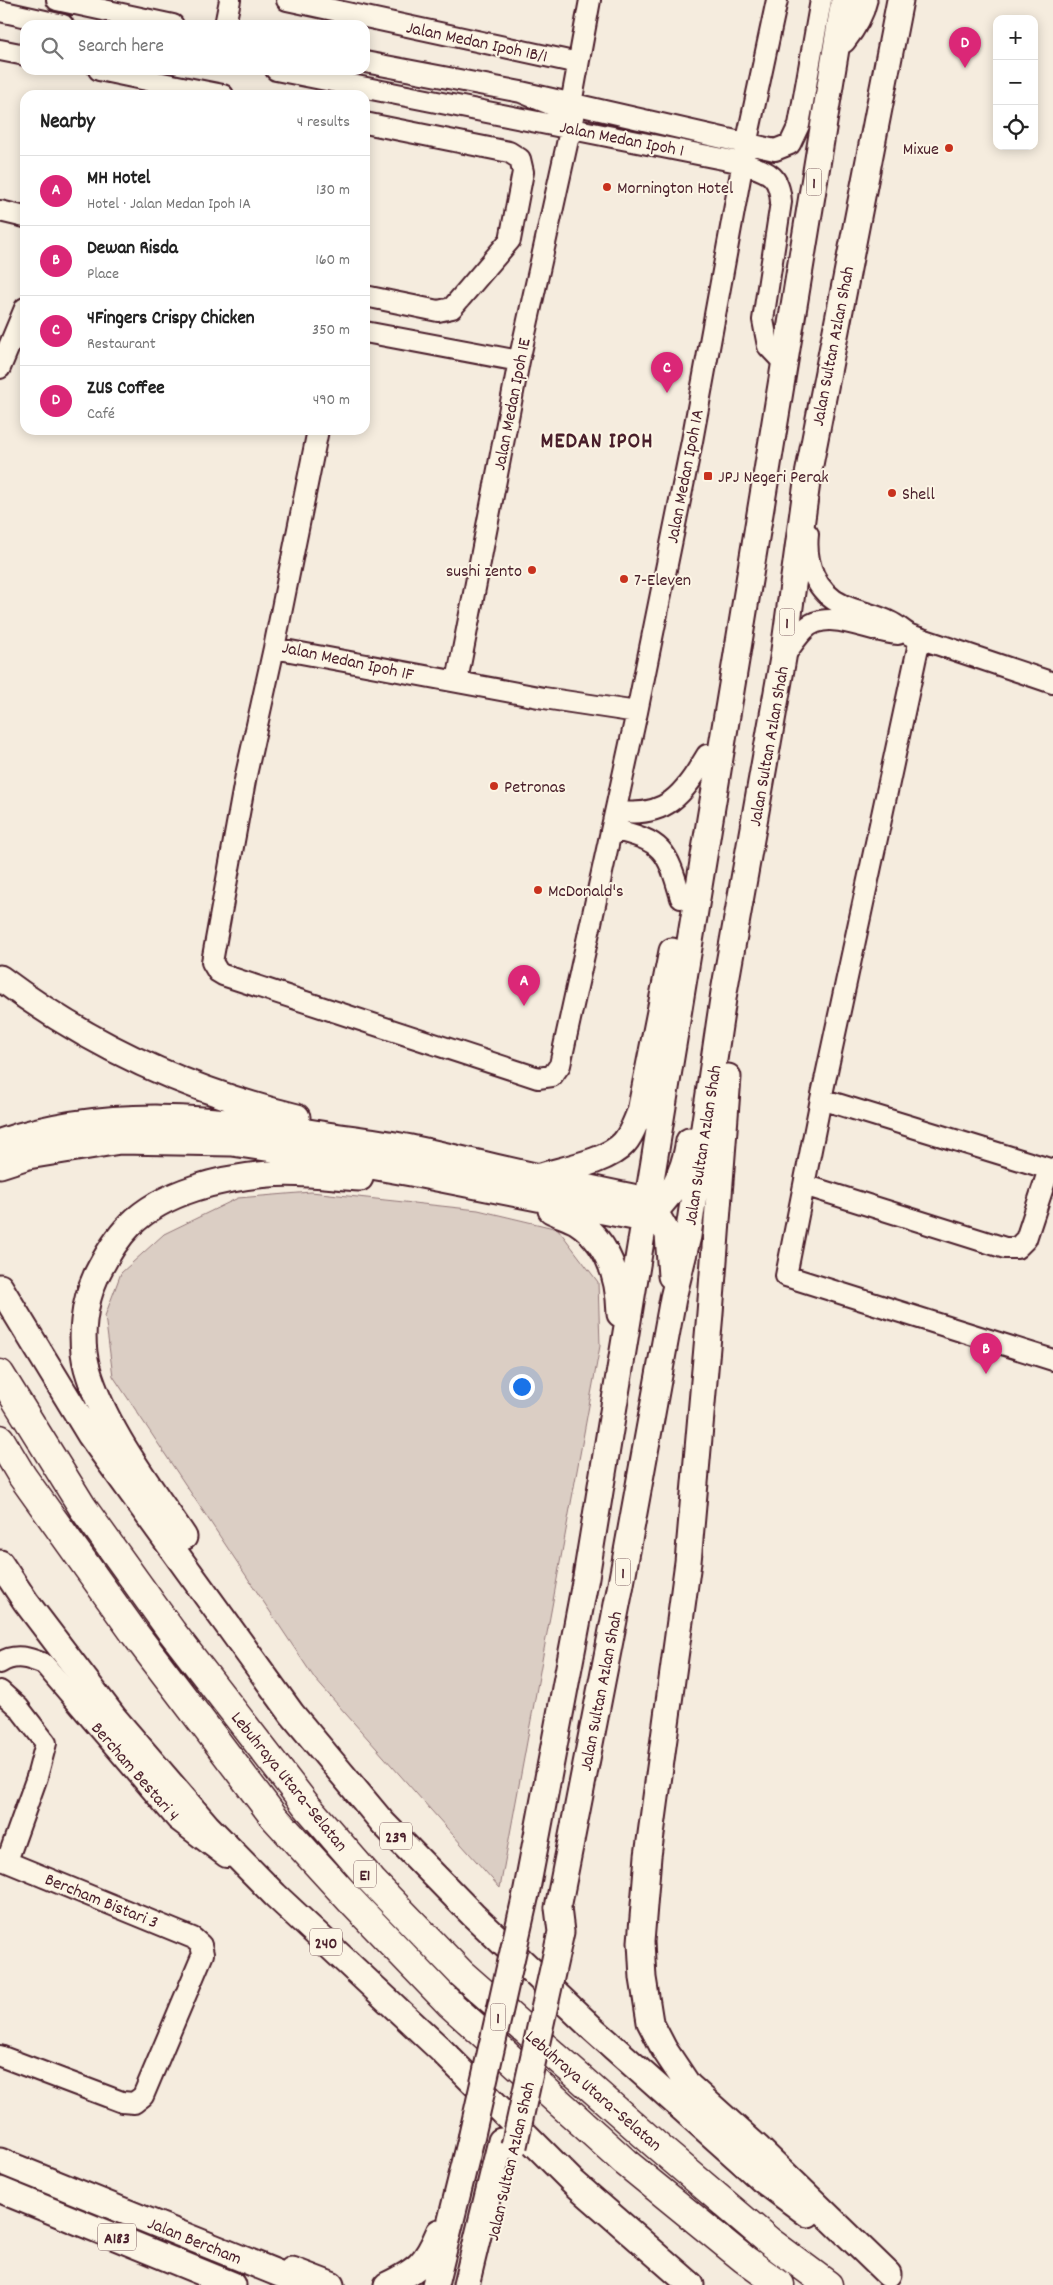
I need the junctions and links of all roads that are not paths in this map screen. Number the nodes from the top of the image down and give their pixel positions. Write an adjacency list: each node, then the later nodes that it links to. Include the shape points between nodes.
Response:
1 (56, 0): 12 (street)
2 (230, 0): 13 (street)
3 (288, 0): 18 (street, Jalan Medan Ipoh 1B/1)
4 (590, 0): 18 (street)
5 (777, 0): 26 (street, Jalan Medan Ipoh 1A)
6 (820, 0): 26 (street, Jalan Medan Ipoh 1, via 799,125 790,144 775,150)
7 (844, 0): 14 (main road, Jalan Sultan Azlan Shah / 1)
8 (864, 0): 14 (main road, via 850,32)
9 (900, 0): 36 (main road, Jalan Sultan Azlan Shah / 1)
10 (0, 11): 11 (street)
11 (40, 20)
12 (150, 20)
13 (226, 20)
14 (837, 48): 33 (main road, Jalan Sultan Azlan Shah / 1)
15 (0, 50): 16 (street)
16 (20, 54)
17 (370, 63): 22 (street, Jalan Medan Ipoh 1)
18 (578, 63): 23 (street)
19 (147, 75): 21 (street)
20 (301, 75): 25 (street, Jalan Medan Ipoh 1)
21 (204, 90)
22 (521, 92): 23 (street, Jalan Medan Ipoh 1); 25 (street, via 570,112 573,117)
23 (570, 104): 26 (street, Jalan Medan Ipoh 1)
24 (370, 124): 29 (street, via 509,152 520,160 523,172 510,240 452,308 438,311)
25 (571, 128): 26 (street, Jalan Medan Ipoh 1); 32 (street, Jalan Medan Ipoh 1E)
26 (744, 154): 33 (street, Jalan Medan Ipoh 1, via 778,183 780,190 781,202 763,320 768,346); 43 (street, Jalan Medan Ipoh 1A, via 692,441)
27 (0, 211): 28 (street)
28 (20, 216)
29 (370, 297)
30 (20, 320): 34 (street)
31 (370, 333): 32 (street)
32 (519, 362): 41 (street, Jalan Medan Ipoh 1E)
33 (784, 363): 37 (main road, Jalan Sultan Azlan Shah / 1)
34 (0, 368)
35 (317, 435): 39 (street, Jalan Medan Ipoh 1F)
36 (808, 475): 38 (street, via 812,502 808,558 819,586 843,605 890,622); 40 (main road, Jalan Sultan Azlan Shah / 1); 55 (main road, via 777,608 686,1164)
37 (752, 569): 44 (main road, via 729,607); 53 (main road, Jalan Sultan Azlan Shah / 1)
38 (915, 637): 40 (street, via 885,634 840,620 826,620 804,630); 42 (street); 49 (street)
39 (274, 648): 41 (street, Jalan Medan Ipoh 1F); 45 (street, Jalan Medan Ipoh 1A, via 214,940 212,962 218,972 538,1078 552,1076 560,1065)
40 (783, 658): 48 (main road, Jalan Sultan Azlan Shah / 1)
41 (456, 681): 43 (street, Jalan Medan Ipoh 1F)
42 (1053, 683)
43 (637, 712): 45 (street, Jalan Medan Ipoh 1A)
44 (707, 755): 45 (street, via 683,791 659,809); 46 (main road)
45 (614, 820): 46 (street, via 664,852)
46 (681, 898): 56 (main road, via 640,1112 632,1133 610,1154)
47 (0, 978): 51 (main road, via 34,1004 96,1041 154,1068 282,1113 390,1137)
48 (724, 992): 61 (main road, Jalan Sultan Azlan Shah / 1, via 688,1236); 78 (main road, via 730,1036 710,1313 688,1562 648,1856 641,1942 643,1978 650,2022 688,2085)
49 (821, 1099): 54 (street); 57 (street)
50 (17, 1144): 51 (main road, via 99,1121 198,1118 272,1126); 52 (main road)
51 (412, 1161): 56 (main road); 58 (main road); 69 (main road, via 385,1180 270,1174 234,1179 176,1196 130,1225 101,1266 88,1293 84,1344 87,1366 101,1405 135,1464 249,1634)
52 (0, 1165)
53 (653, 1168): 55 (main road, via 671,1179); 59 (main road, Jalan Sultan Azlan Shah / 1)
54 (1051, 1170): 57 (street, via 1026,1239 1017,1248 1005,1248)
55 (680, 1175): 59 (main road, via 666,1201)
56 (536, 1177): 59 (main road)
57 (804, 1185): 63 (street, via 786,1276)
58 (517, 1195): 59 (main road); 62 (main road, via 576,1221 603,1245 613,1268 619,1296)
59 (649, 1210): 61 (main road, via 668,1234); 62 (main road, Jalan Sultan Azlan Shah / 1)
60 (0, 1287): 69 (main road, 239, via 90,1436)
61 (672, 1298): 73 (main road, Jalan Sultan Azlan Shah / 1, bridge, via 558,1908 561,1932)
62 (621, 1357): 75 (main road, Jalan Sultan Azlan Shah / 1, bridge, via 586,1577 526,1894)
63 (1053, 1360)
64 (0, 1374): 88 (highway, Lebuhraya Utara–Selatan / E1, via 83,1508 172,1632 300,1798 372,1881 461,1973 663,2152 769,2241)
65 (0, 1439): 87 (highway, Lebuhraya Utara–Selatan / E1, via 22,1476 135,1634 274,1817 350,1900 450,2004 625,2162)
66 (0, 1563): 71 (main road, 240, via 115,1719 207,1826)
67 (0, 1663): 71 (street, Bercham Bestari 4, via 24,1656 44,1664 177,1820)
68 (0, 1691): 70 (street, via 19,1708 46,1743 37,1777)
69 (292, 1714): 78 (main road, 239, via 383,1823 473,1915 592,2028 761,2179)
70 (3, 1860): 72 (street, Bercham Bistari 3, via 193,1938 202,1945 203,1954 143,2096 134,2103 122,2102)
71 (275, 1895): 86 (main road, 240, via 442,2051 572,2181)
72 (0, 2056)
73 (508, 2143): 84 (main road); 85 (main road, Jalan Sultan Azlan Shah / 1)
74 (0, 2161): 77 (main road, Jalan Bercham / A183)
75 (458, 2187): 82 (main road, via 429,2256 410,2274); 83 (main road, Jalan Sultan Azlan Shah / 1)
76 (0, 2190): 79 (main road, Jalan Bercham / A183)
77 (108, 2206): 80 (main road, Jalan Bercham / A183); 81 (main road, via 117,2202 125,2204)
78 (895, 2280)
79 (233, 2285)
80 (306, 2285)
81 (331, 2285)
82 (387, 2285)
83 (435, 2285)
84 (466, 2285)
85 (482, 2285)
86 (691, 2285)
87 (780, 2285)
88 (828, 2285)

